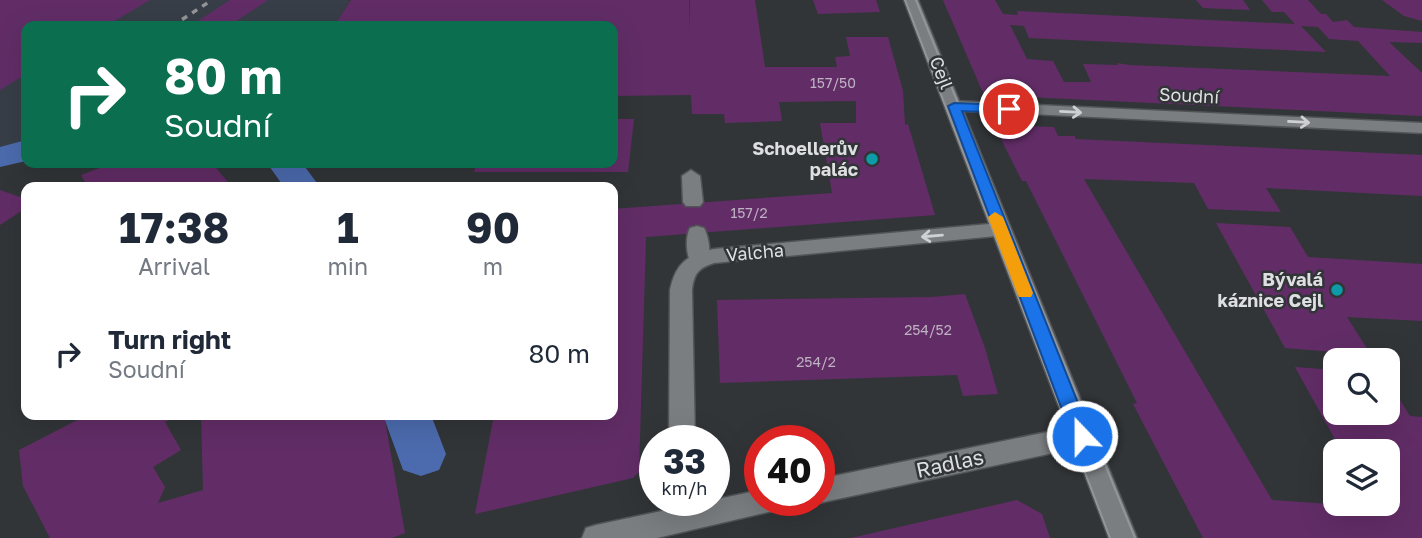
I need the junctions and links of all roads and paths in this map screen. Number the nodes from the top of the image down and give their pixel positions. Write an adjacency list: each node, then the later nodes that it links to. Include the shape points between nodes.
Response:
1 (911, 0): 2 (street, Cejl)
2 (954, 106): 3 (street, Soudní, one-way to 3); 6 (street, Cejl)
3 (1422, 128)
4 (691, 176): 5 (street)
5 (693, 202)
6 (1000, 230): 8 (street, Valcha, one-way to 8); 10 (street, Cejl)
7 (697, 233): 8 (street)
8 (692, 266): 9 (street, via 681,290)
9 (682, 425)
10 (1082, 436): 11 (street, Radlas); 14 (street, Cejl)
11 (835, 488)
12 (663, 516): 13 (street)
13 (596, 538)
14 (1123, 538)

